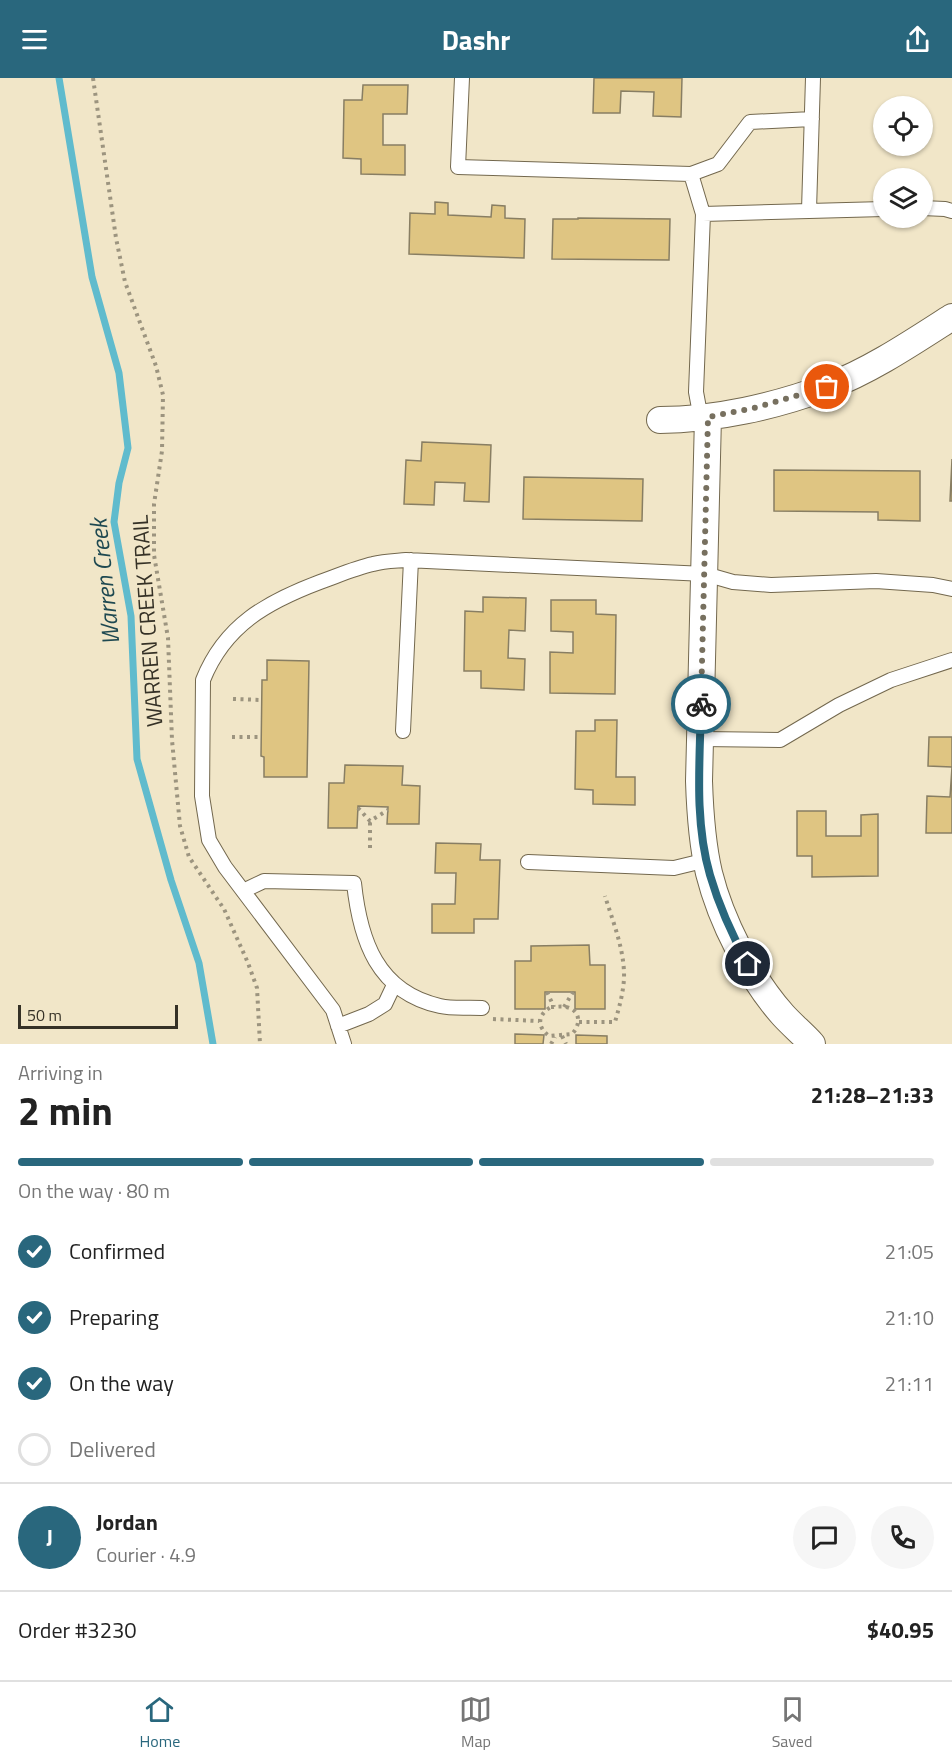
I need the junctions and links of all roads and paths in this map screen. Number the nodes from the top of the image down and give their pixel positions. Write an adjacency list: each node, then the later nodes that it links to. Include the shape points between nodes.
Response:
1 (93, 78): 43 (path, WARREN CREEK TRAIL, via 125,282 163,395 154,555 168,638 180,826 189,857 224,909 248,963 257,988)
2 (462, 78): 5 (lane, via 458,167)
3 (813, 78): 4 (lane)
4 (812, 119): 5 (lane, via 750,122 718,164); 8 (lane)
5 (691, 174): 10 (lane)
6 (933, 208): 9 (lane)
7 (873, 209): 8 (lane)
8 (809, 210): 10 (lane)
9 (952, 211)
10 (703, 214): 12 (lane, via 696,392)
11 (952, 317): 12 (street, via 827,387)
12 (704, 418): 13 (street); 15 (street)
13 (660, 420)
14 (411, 560): 15 (lane); 20 (lane); 30 (lane, via 373,564 276,600 230,635 209,664 203,680 205,820 209,840)
15 (705, 574): 16 (lane, via 733,582 771,585 876,581); 23 (street)
16 (952, 588)
17 (952, 660): 23 (lane, via 891,680 780,740)
18 (233, 699): 19 (path)
19 (261, 700)
20 (403, 731)
21 (232, 736): 22 (path)
22 (261, 737)
23 (700, 739): 28 (street, via 700,807)
24 (358, 808): 26 (path)
25 (388, 810): 26 (path)
26 (370, 821): 27 (path)
27 (370, 848)
28 (707, 860): 29 (lane, via 674,868); 47 (street, via 729,929 758,982 782,1014)
29 (528, 862)
30 (243, 891): 32 (lane, via 264,881 354,883 362,929 372,957); 40 (lane, via 333,1010)
31 (605, 896): 39 (path, via 622,959 622,996 615,1022)
32 (394, 985): 37 (lane, via 415,998); 40 (lane, via 385,1004)
33 (547, 992): 35 (path)
34 (573, 992): 36 (path)
35 (554, 1007): 36 (path); 38 (path, via 542,1012)
36 (564, 1007): 39 (path, via 576,1012)
37 (484, 1013): 38 (path)
38 (539, 1021): 41 (path, via 545,1033)
39 (579, 1022): 42 (path, via 572,1034)
40 (338, 1026): 44 (lane)
41 (555, 1036): 42 (path); 45 (path)
42 (562, 1036): 46 (path)
43 (260, 1044)
44 (344, 1044)
45 (550, 1044)
46 (566, 1044)
47 (813, 1044)

